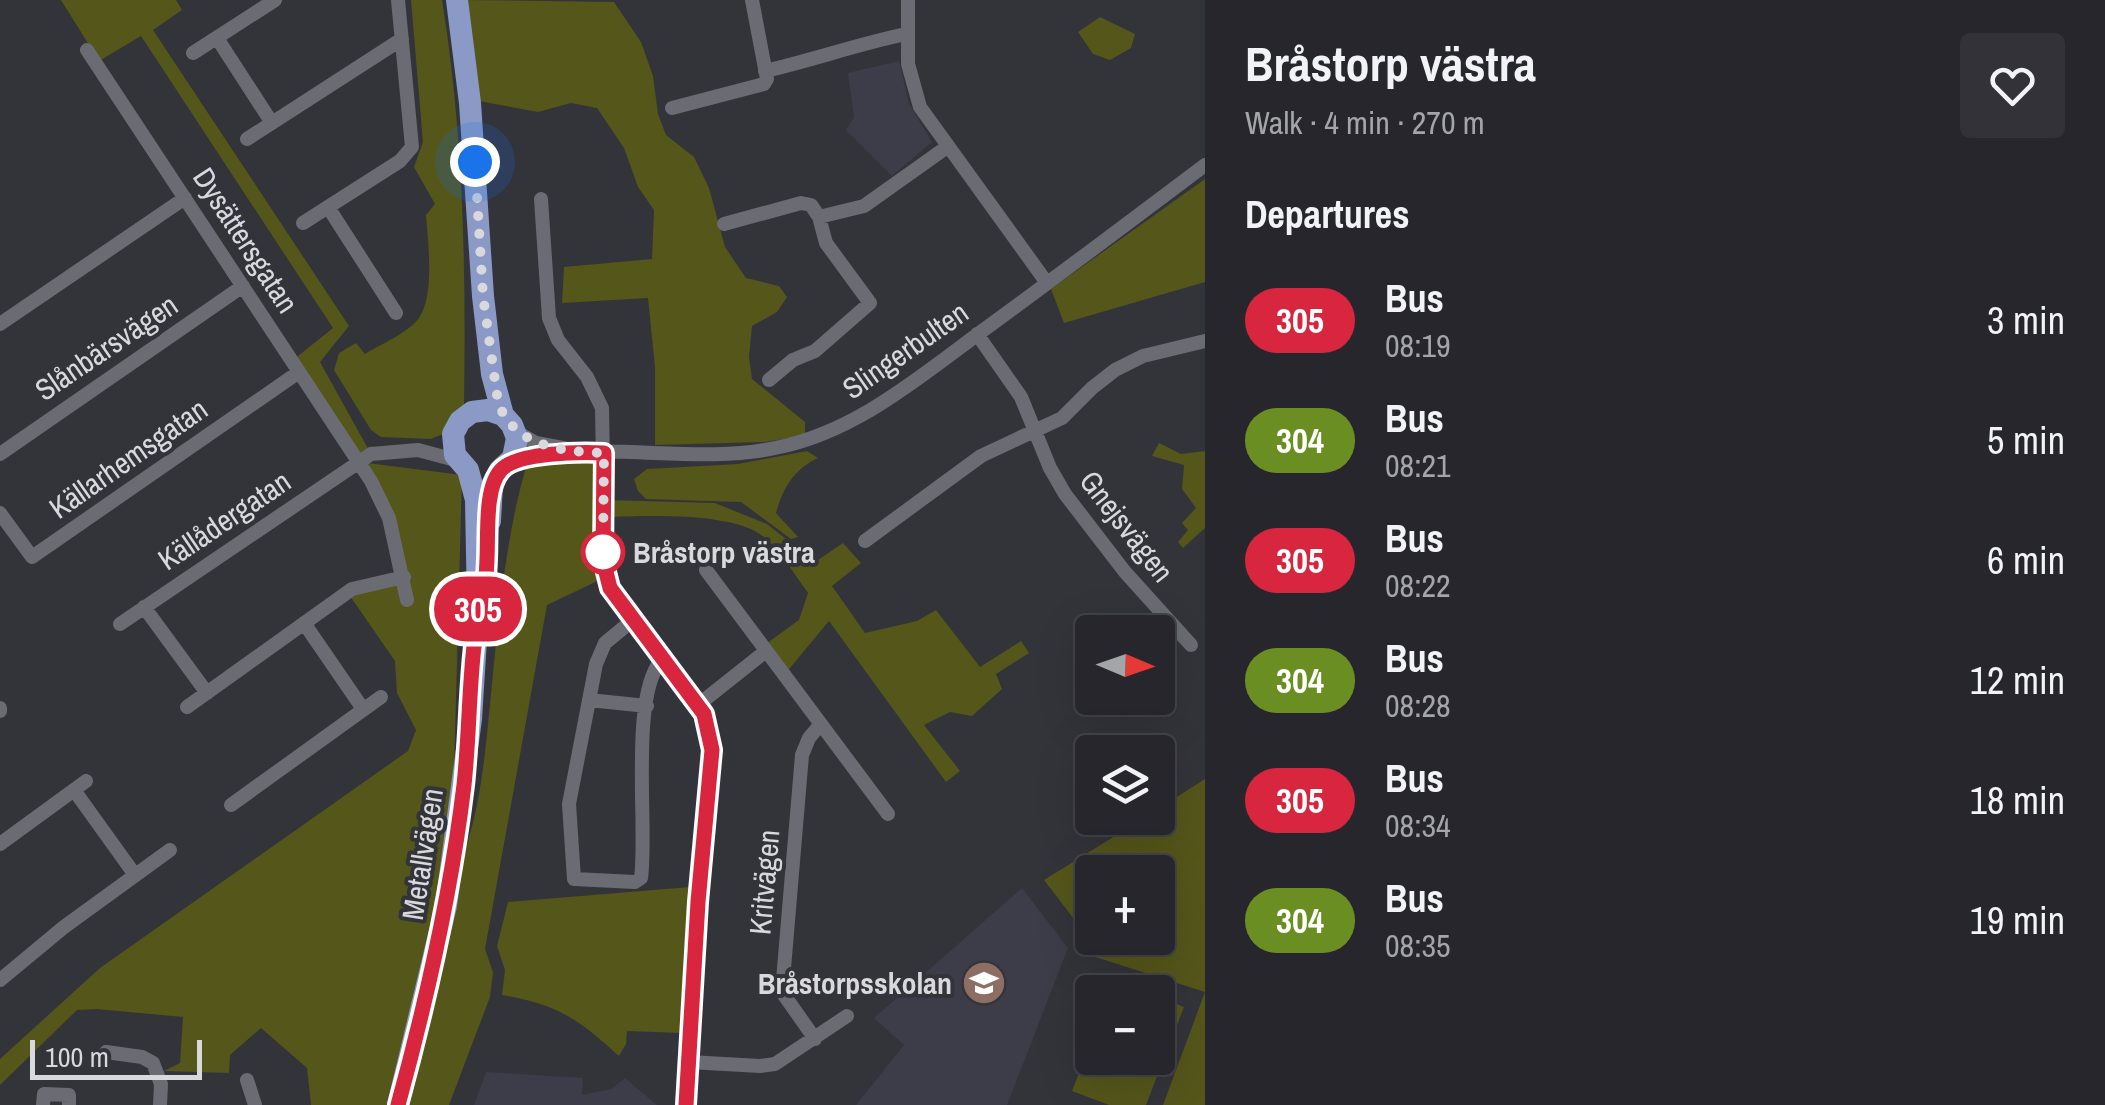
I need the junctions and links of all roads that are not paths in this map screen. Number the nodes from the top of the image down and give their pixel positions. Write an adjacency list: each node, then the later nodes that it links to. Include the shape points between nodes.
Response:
1 (276, 0): 7 (street)
2 (398, 0): 8 (street)
3 (457, 0): 25 (main road, Metallvägen)
4 (752, 0): 11 (street)
5 (908, 0): 6 (street)
6 (906, 34): 11 (street); 15 (street, via 915,94)
7 (217, 38): 10 (street); 13 (street)
8 (402, 39): 13 (street); 19 (street, via 412,147)
9 (88, 50): 17 (street, Dysättersgatan)
10 (193, 53)
11 (765, 72): 12 (street, via 764,84)
12 (672, 108)
13 (272, 123): 14 (street)
14 (247, 139)
15 (947, 146): 20 (street, via 864,206); 23 (street)
16 (1205, 165): 23 (street, Slingerbulten)
17 (185, 198): 24 (street, Dysättersgatan); 27 (street)
18 (541, 200): 37 (street, via 549,318 599,399 604,418)
19 (328, 207): 21 (street); 26 (street)
20 (819, 218): 22 (street, via 801,203); 31 (street, via 826,243 870,302)
21 (303, 223)
22 (724, 224)
23 (1047, 283): 28 (street, Slingerbulten)
24 (243, 286): 30 (street, Dysättersgatan); 38 (street, Slånbärsvägen)
25 (483, 296): 32 (main road, Metallvägen); 33 (main road, Metallvägen, via 492,374)
26 (396, 313)
27 (0, 324)
28 (977, 334): 34 (street, Gnejsvägen); 37 (street, Slingerbulten, via 880,405 795,444 735,454)
29 (1205, 341): 34 (street, via 1115,370 1062,418)
30 (299, 372): 39 (street, Dysättersgatan); 42 (street, Källarhemsgatan, via 32,557)
31 (769, 380)
32 (472, 412): 33 (main road, via 488,410); 35 (main road)
33 (509, 423): 37 (street, Slingerbulten, via 536,443); 41 (main road, Metallvägen, via 516,452)
34 (1036, 431): 43 (street, via 981,456); 52 (street, Gnejsvägen, via 1054,478 1076,509)
35 (453, 434): 36 (street); 40 (main road, Metallvägen)
36 (418, 450): 39 (street, via 375,452); 40 (street)
37 (596, 453): 41 (street, Slingerbulten); 49 (street, via 603,560 610,588)
38 (0, 454)
39 (358, 461): 45 (street, Dysättersgatan, via 389,518); 47 (street, Källådergatan)
40 (463, 466): 41 (main road, via 481,474); 48 (main road, Metallvägen, via 476,500)
41 (504, 467): 48 (main road, Metallvägen, via 490,496 487,572)
42 (0, 513)
43 (864, 541)
44 (706, 570): 53 (street)
45 (404, 577): 46 (street, Dysättersgatan); 50 (street, via 352,589)
46 (408, 600)
47 (144, 607): 51 (street, Källådergatan); 55 (street)
48 (478, 608): 77 (main road, Metallvägen, via 446,906)
49 (633, 620): 54 (street); 57 (street, via 600,652)
50 (304, 623): 55 (street); 61 (street)
51 (120, 624)
52 (1191, 645)
53 (766, 652): 58 (street); 62 (street)
54 (662, 659): 58 (street); 59 (street, via 652,673)
55 (206, 693): 60 (street)
56 (381, 697): 61 (street)
57 (589, 700): 59 (street); 59 (street, via 569,804 574,880 640,878)
58 (698, 705): 70 (street, via 712,750 689,1062 768,1066)
59 (647, 706)
60 (188, 707)
61 (363, 709): 63 (street)
62 (820, 725): 64 (street); 70 (street, Kritvägen, via 802,755 782,992)
63 (231, 805)
64 (888, 814)
65 (0, 844): 67 (street, via 80,785)
66 (170, 850): 67 (street)
67 (135, 875): 68 (street)
68 (0, 980)
69 (847, 1016): 70 (street)
70 (814, 1039)
71 (106, 1052): 75 (street, via 153,1062)
72 (247, 1080): 76 (street)
73 (43, 1105): 74 (street, via 44,1094 70,1096)
74 (69, 1105)
75 (160, 1105)
76 (256, 1105)
77 (398, 1105)

